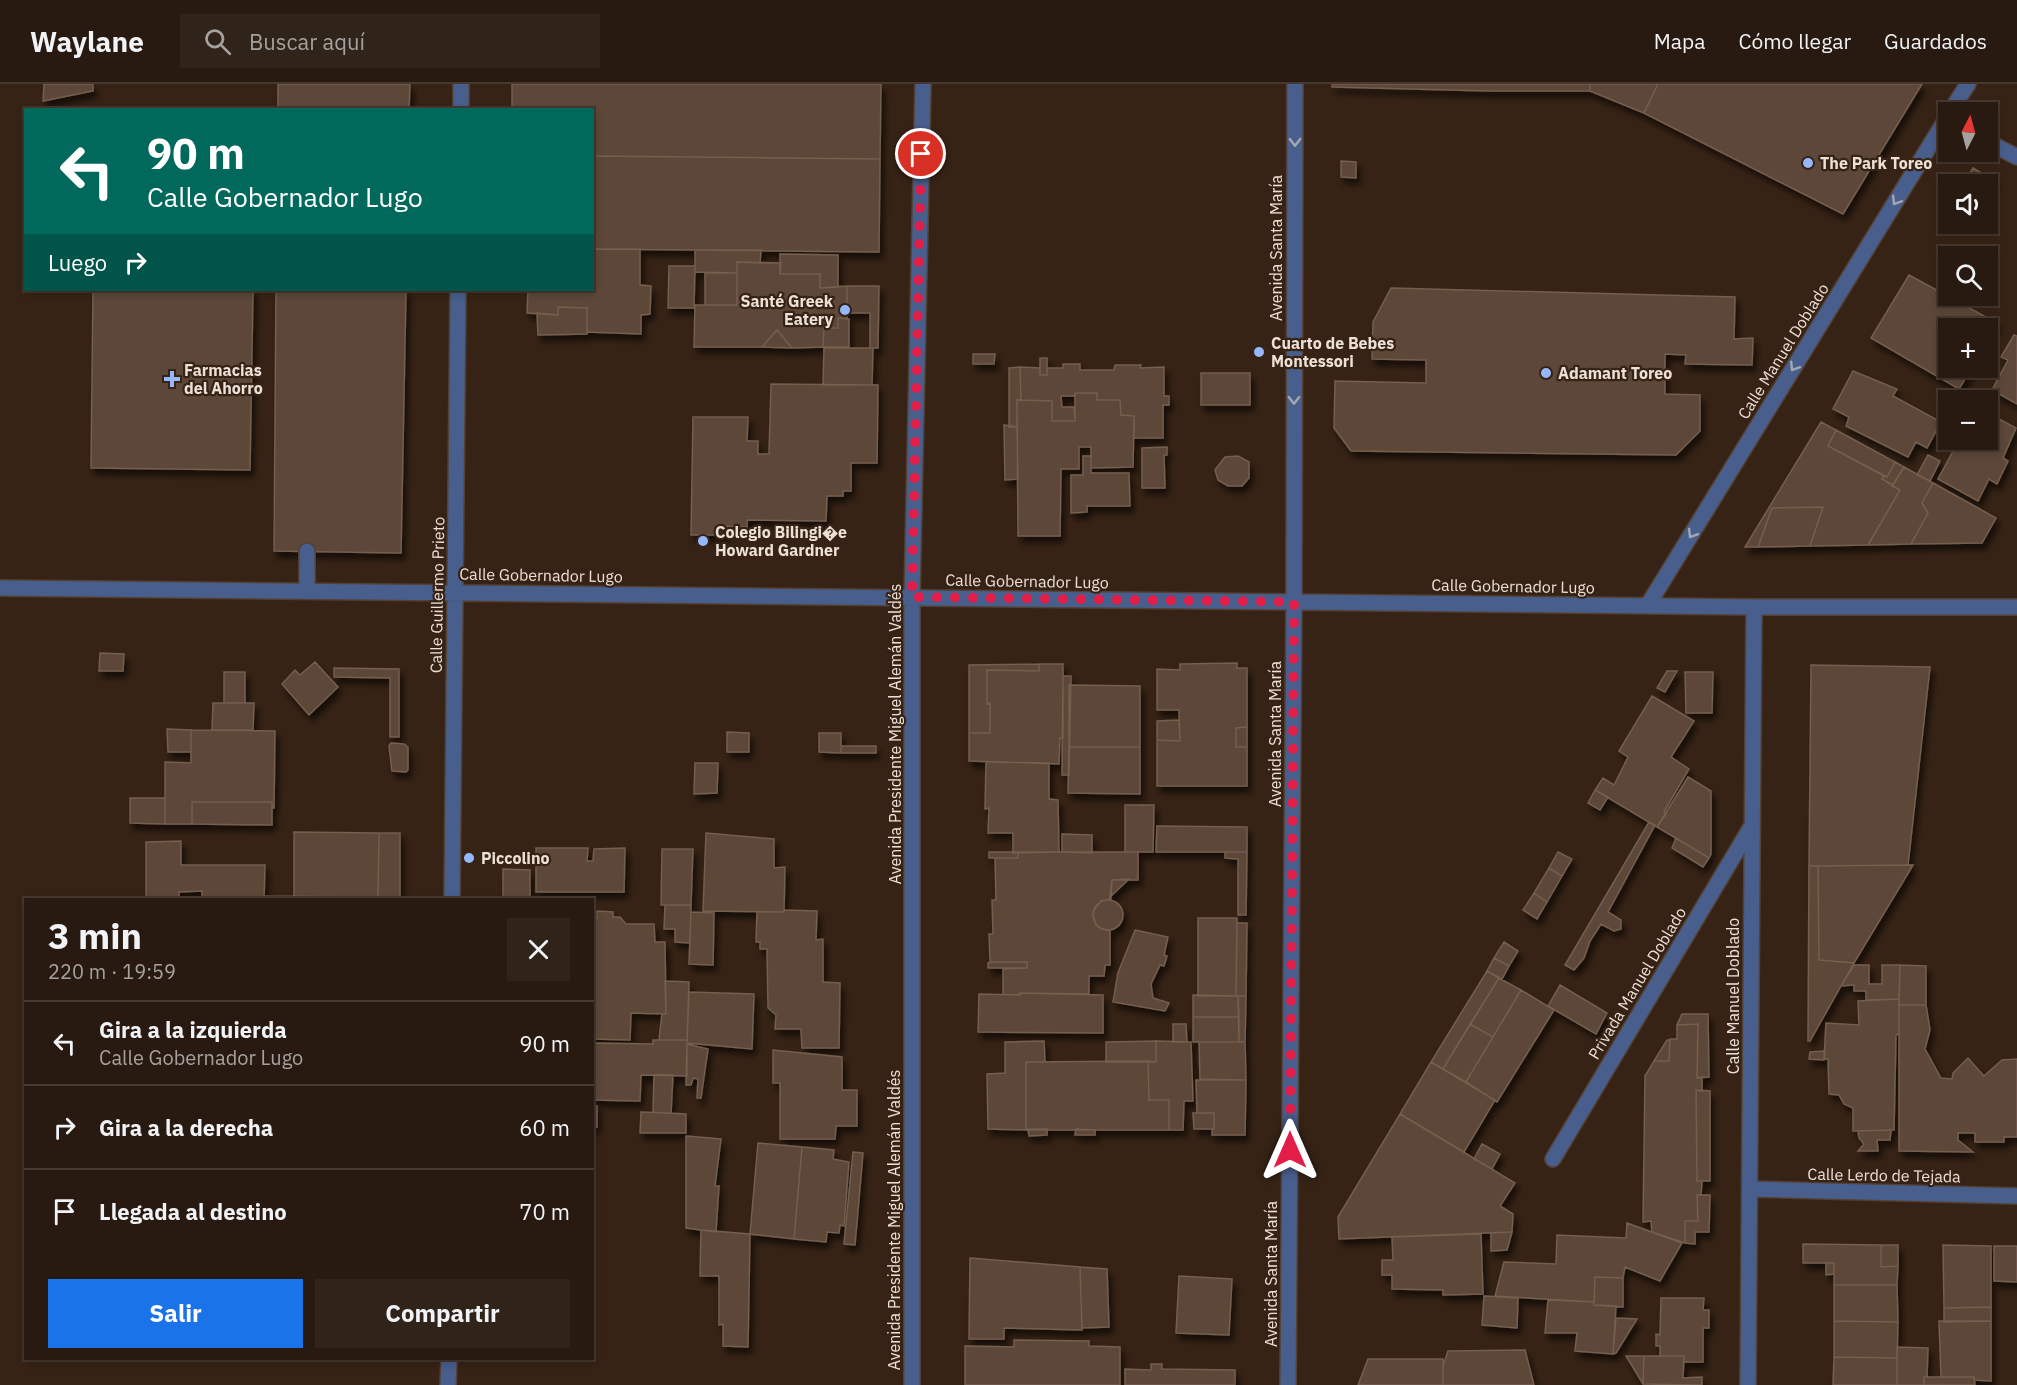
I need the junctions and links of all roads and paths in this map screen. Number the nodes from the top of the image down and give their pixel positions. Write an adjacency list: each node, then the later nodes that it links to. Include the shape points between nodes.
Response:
1 (461, 84): 6 (street)
2 (923, 84): 15 (street, Avenida Presidente Miguel Alemán Valdés)
3 (1295, 84): 16 (street, Avenida Santa María, one-way to 16)
4 (1968, 84): 5 (street, Calle Manuel Doblado)
5 (1957, 102)
6 (460, 108)
7 (1938, 133): 17 (street, Calle Manuel Doblado, one-way to 17)
8 (1998, 147): 9 (street)
9 (2017, 157)
10 (459, 291): 14 (street, Calle Guillermo Prieto)
11 (307, 551): 13 (street)
12 (0, 588): 13 (street, Calle Gobernador Lugo)
13 (307, 591): 14 (street, Calle Gobernador Lugo)
14 (455, 592): 15 (street, Calle Gobernador Lugo); 21 (street, Calle Guillermo Prieto)
15 (912, 597): 16 (street, Calle Gobernador Lugo); 27 (street, Avenida Presidente Miguel Alemán Valdés)
16 (1294, 602): 17 (street, Calle Gobernador Lugo); 28 (street, Avenida Santa María)
17 (1648, 605): 18 (street, Calle Gobernador Lugo)
18 (1754, 607): 19 (street, Calle Gobernador Lugo); 20 (street, Calle Manuel Doblado)
19 (2017, 607)
20 (1752, 825): 22 (street, Privada Manuel Doblado); 23 (street, Calle Manuel Doblado)
21 (452, 898)
22 (1553, 1160)
23 (1751, 1189): 24 (street, Calle Lerdo de Tejada); 29 (street, Calle Manuel Doblado)
24 (2017, 1196)
25 (449, 1360): 26 (street)
26 (448, 1385)
27 (912, 1385)
28 (1288, 1385)
29 (1748, 1385)

